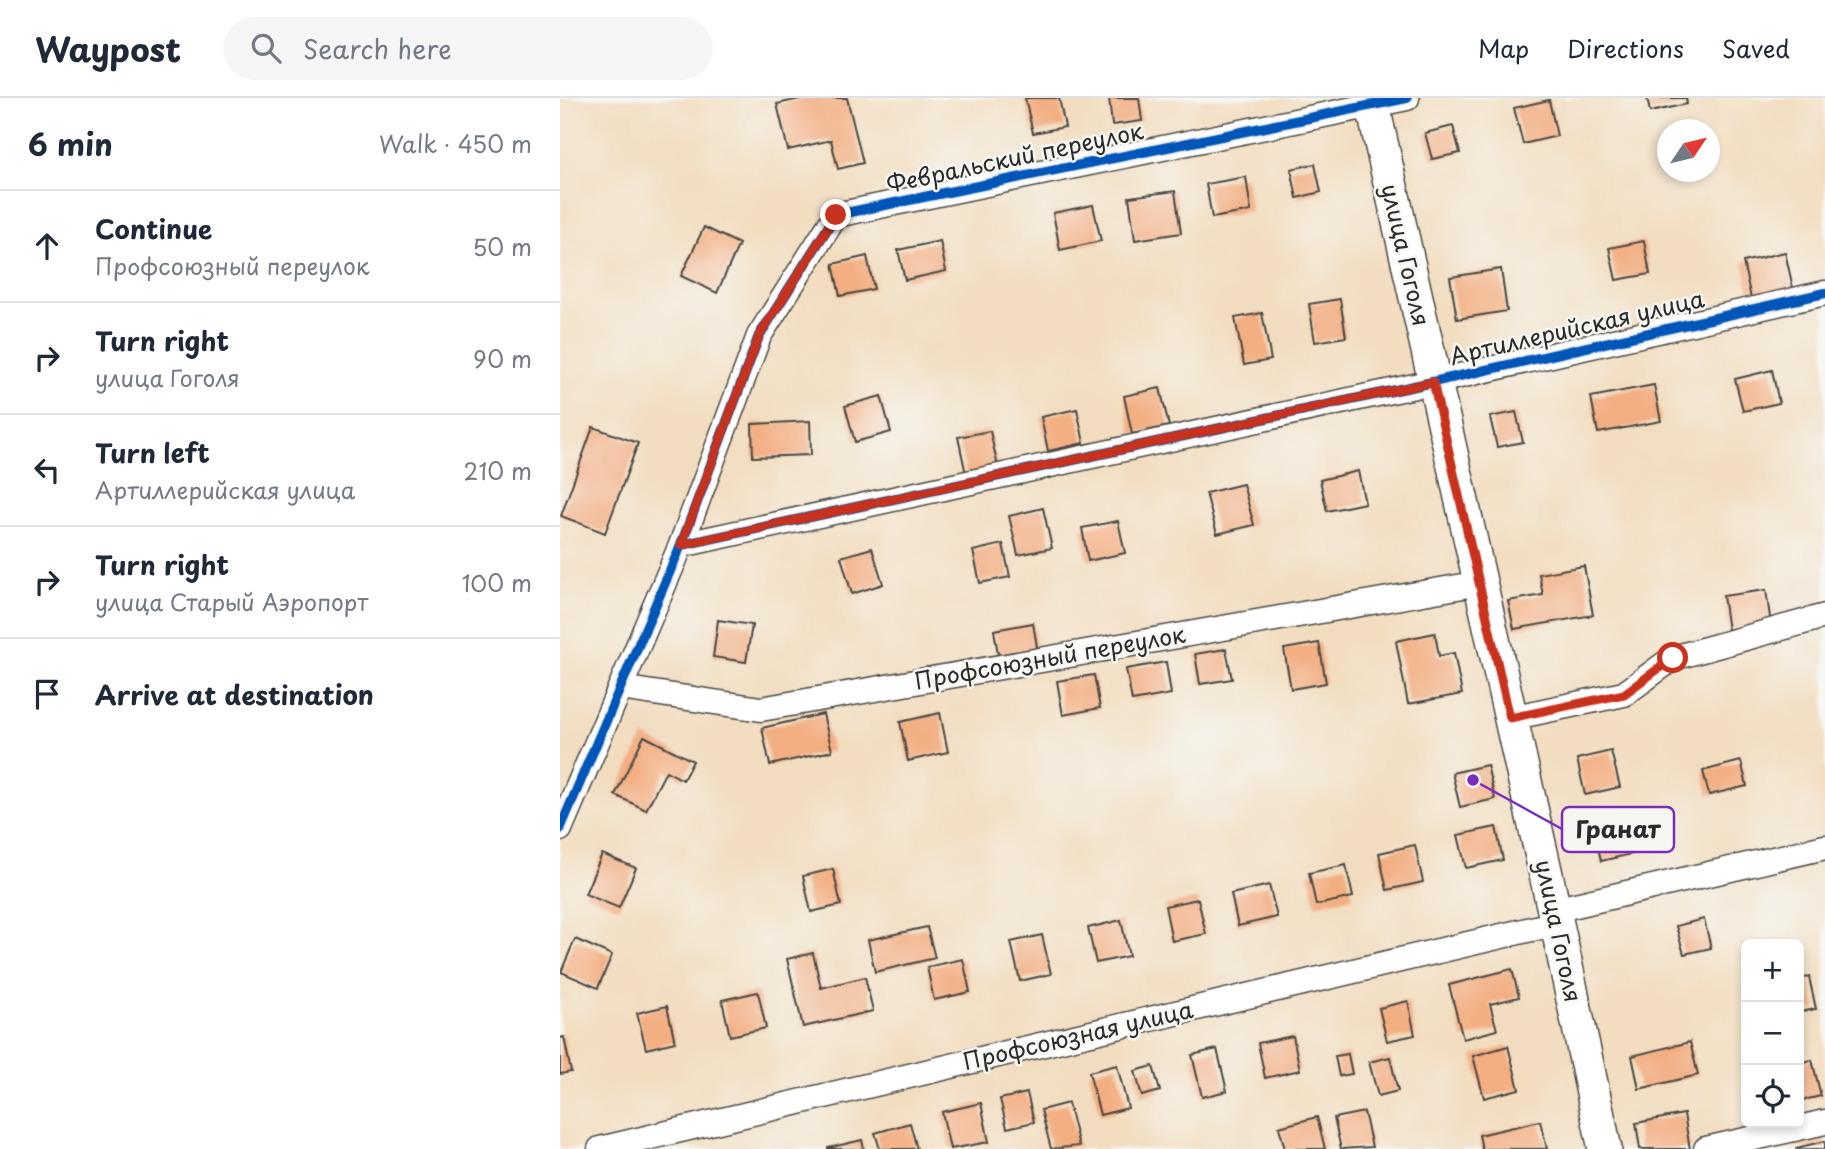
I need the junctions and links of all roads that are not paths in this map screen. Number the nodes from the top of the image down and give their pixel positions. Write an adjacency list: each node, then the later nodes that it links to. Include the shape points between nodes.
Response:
1 (1407, 98): 2 (street, Февральский переулок)
2 (1371, 102): 4 (main road, улица Гоголя); 5 (street, Февральский переулок, via 836,215 759,336)
3 (1825, 293): 4 (street, Артиллерийская улица)
4 (1433, 382): 5 (street, Артиллерийская улица); 6 (main road, улица Гоголя)
5 (681, 545): 8 (street)
6 (1480, 583): 8 (street, Профсоюзный переулок, via 761,709); 9 (main road, улица Гоголя)
7 (1825, 616): 9 (street, via 1673,658 1624,694)
8 (620, 688): 10 (street)
9 (1510, 718): 12 (main road, улица Гоголя)
10 (560, 829)
11 (1825, 847): 12 (street, Профсоюзная улица)
12 (1556, 916): 14 (street, Профсоюзная улица); 15 (main road, улица Гоголя)
13 (1825, 1122): 16 (street)
14 (600, 1149)
15 (1605, 1149)
16 (1706, 1149)

